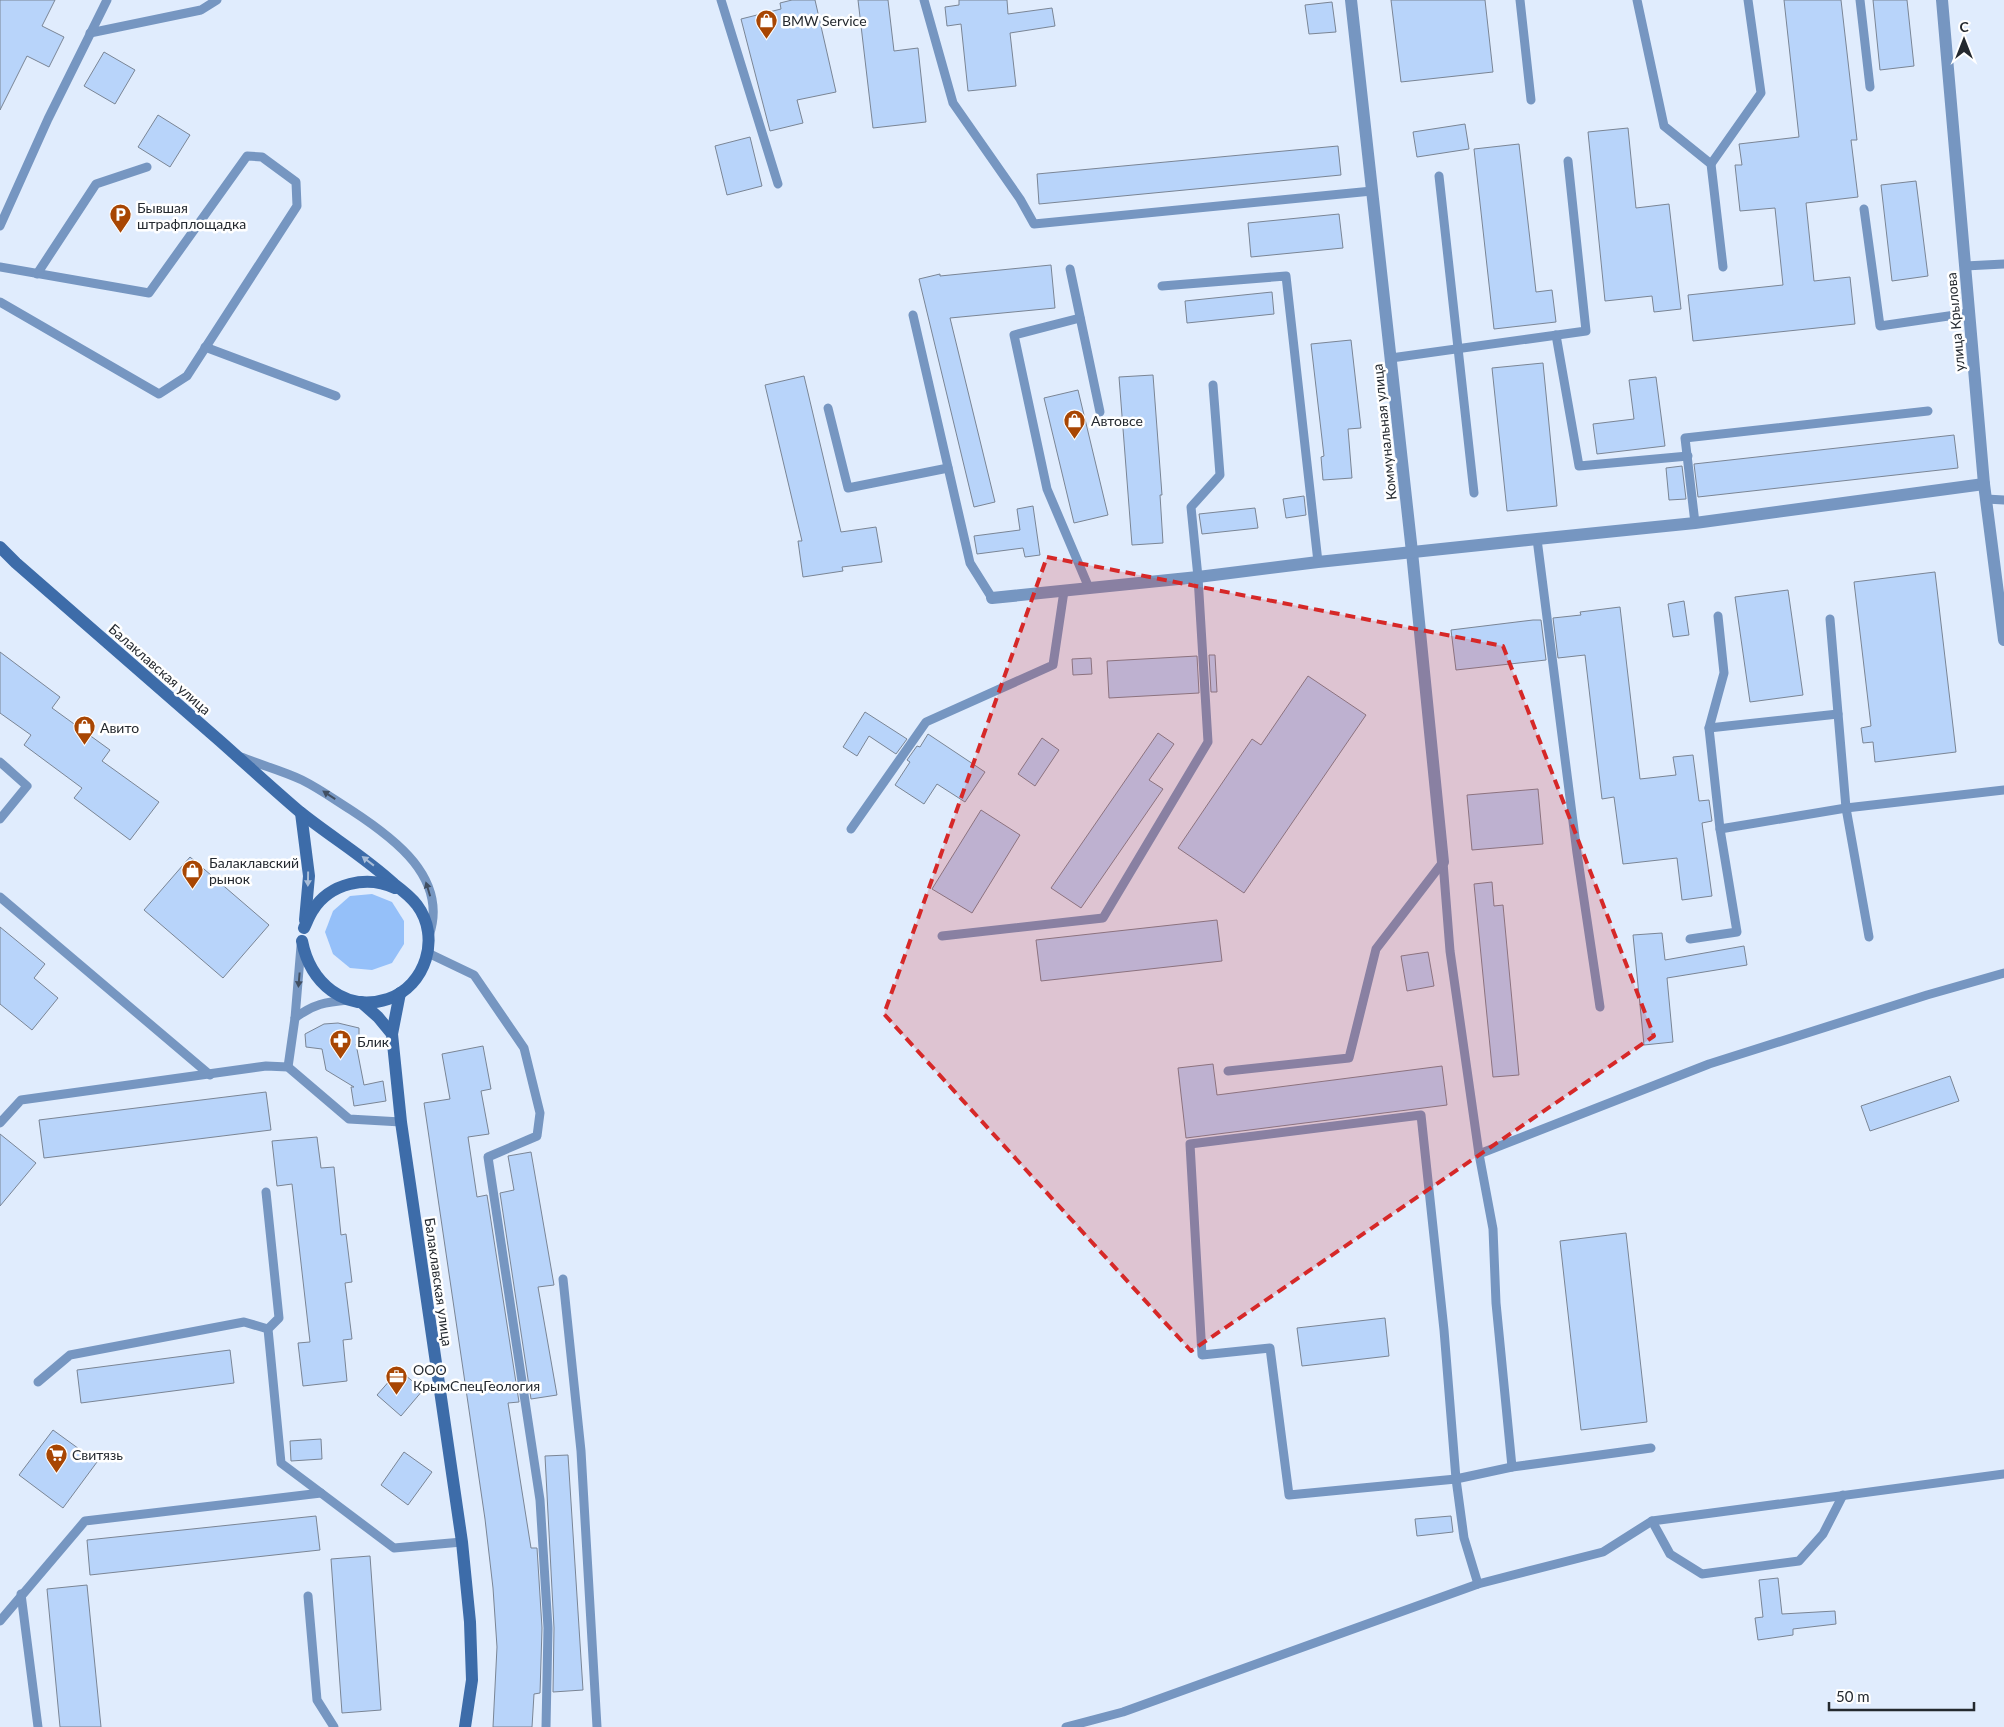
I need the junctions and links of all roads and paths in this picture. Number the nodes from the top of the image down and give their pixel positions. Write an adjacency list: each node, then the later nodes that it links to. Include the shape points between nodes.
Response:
1 (107, 0): 11 (lane)
2 (217, 0): 11 (lane, via 200,10)
3 (721, 0): 18 (lane)
4 (924, 0): 19 (lane, via 953,103 1034,224)
5 (1351, 0): 19 (street, Коммунальная улица)
6 (1520, 0): 13 (lane)
7 (1637, 0): 15 (lane, via 1664,126)
8 (1748, 0): 15 (lane, via 1761,94)
9 (1860, 0): 12 (lane)
10 (1942, 0): 23 (street, улица Крылова)
11 (90, 32): 21 (lane)
12 (1870, 87)
13 (1531, 100)
14 (1568, 161): 33 (lane, via 1586,331)
15 (1711, 164): 25 (lane)
16 (147, 167): 27 (lane, via 96,184)
17 (1439, 176): 35 (lane)
18 (778, 184)
19 (1372, 191): 36 (street, Коммунальная улица)
20 (1864, 209): 30 (lane, via 1880,326)
21 (0, 226)
22 (2004, 264): 23 (lane)
23 (1965, 266): 30 (street, улица Крылова)
24 (0, 267): 27 (lane)
25 (1723, 268)
26 (1070, 269): 32 (lane)
27 (37, 274): 34 (lane, via 149,293 247,156 262,157 296,182 297,206)
28 (1162, 286): 52 (lane, via 1286,276)
29 (0, 302): 34 (lane, via 158,394 186,376)
30 (1969, 313): 44 (street, улица Крылова)
31 (913, 315): 43 (lane)
32 (1080, 318): 41 (lane); 54 (lane, via 1014,335 1047,490)
33 (1556, 335): 35 (lane); 42 (lane, via 1579,466)
34 (205, 348): 38 (lane)
35 (1458, 349): 36 (lane); 45 (lane)
36 (1391, 358): 51 (street, Коммунальная улица)
37 (1213, 385): 53 (lane, via 1220,475 1191,507)
38 (336, 396)
39 (828, 408): 43 (lane, via 848,488)
40 (1928, 411): 42 (lane, via 1685,438)
41 (1100, 412)
42 (1688, 456): 48 (lane)
43 (948, 468): 56 (lane, via 970,563)
44 (1984, 484): 46 (street, улица Крылова); 48 (street)
45 (1474, 493)
46 (1986, 499): 47 (lane); 59 (street, улица Крылова)
47 (2004, 500)
48 (1694, 523): 49 (street)
49 (1537, 538): 51 (street); 83 (lane)
50 (0, 547): 62 (main road, Балаклавская улица)
51 (1412, 552): 52 (street); 70 (street, Коммунальная улица)
52 (1318, 562): 53 (street)
53 (1198, 577): 54 (street); 75 (lane, via 1208,742 1103,918)
54 (1090, 588): 55 (street)
55 (1064, 591): 56 (street); 68 (lane, via 1053,665 926,722)
56 (992, 598)
57 (1718, 616): 61 (lane, via 1724,673)
58 (1830, 619): 60 (lane)
59 (2004, 640)
60 (1838, 714): 61 (lane); 65 (lane)
61 (1709, 728): 69 (lane)
62 (237, 756): 66 (main road, Балаклавская улица); 74 (lane, one-way to 62, via 434,922 428,886 420,868 404,850 379,828 325,792 300,779)
63 (0, 762): 67 (lane, via 27,786)
64 (2004, 790): 65 (lane)
65 (1846, 808): 69 (lane); 76 (lane)
66 (301, 813): 71 (main road, Балаклавская улица, one-way to 66); 73 (main road, one-way to 73, via 309,876)
67 (0, 818)
68 (850, 829)
69 (1720, 829): 77 (lane, via 1737,932)
70 (1443, 862): 87 (lane, via 1375,952 1350,1058); 91 (lane, via 1450,951)
71 (405, 893): 73 (main road, via 386,884 366,881 345,885 327,894 313,909); 74 (main road, Балаклавская улица, via 417,905)
72 (0, 897): 88 (lane)
73 (304, 928): 78 (street)
74 (429, 936): 79 (main road, Балаклавская улица)
75 (942, 936)
76 (1869, 937)
77 (1690, 939)
78 (302, 941): 82 (main road, via 307,961 317,979 339,996); 84 (lane, one-way to 84)
79 (428, 953): 81 (main road, Балаклавская улица, via 418,976); 111 (lane, via 474,976 524,1048 540,1113 537,1136 488,1158 540,1500 548,1628)
80 (2004, 973): 91 (lane, via 1710,1064)
81 (400, 993): 82 (main road, Балаклавская улица, via 376,1002); 85 (main road, Балаклавская улица)
82 (356, 1001): 84 (lane, via 321,1003); 85 (main road, via 378,1017)
83 (1600, 1007)
84 (295, 1018): 86 (lane)
85 (392, 1034): 89 (main road, Балаклавская улица)
86 (288, 1068): 88 (lane, via 266,1066); 89 (lane, via 349,1119)
87 (1228, 1071)
88 (210, 1075): 90 (lane, via 21,1100)
89 (401, 1122): 103 (main road, Балаклавская улица)
90 (0, 1123)
91 (1479, 1154): 97 (lane, via 1492,1229)
92 (266, 1192): 94 (lane, via 279,1318)
93 (563, 1279): 112 (lane, via 581,1450)
94 (268, 1328): 95 (lane, via 244,1322 70,1355); 100 (lane, via 281,1463)
95 (38, 1382)
96 (1651, 1448): 97 (lane)
97 (1512, 1467): 99 (lane)
98 (2004, 1474): 101 (lane)
99 (1456, 1479): 99 (lane, via 1421,1115 1190,1144 1202,1355 1270,1348 1289,1495); 104 (lane, via 1464,1538)
100 (321, 1493): 103 (lane, via 394,1548); 105 (lane, via 85,1520)
101 (1843, 1495): 102 (lane); 102 (lane, via 1823,1534 1799,1561 1780,1564 1702,1574 1670,1554)
102 (1652, 1520): 104 (lane, via 1603,1552)
103 (462, 1542): 110 (main road, Балаклавская улица, via 471,1631 472,1680)
104 (1478, 1584): 113 (lane, via 1123,1712)
105 (22, 1594): 107 (lane); 108 (lane)
106 (308, 1596): 109 (lane, via 317,1700)
107 (0, 1621)
108 (38, 1727)
109 (334, 1727)
110 (466, 1727)
111 (546, 1727)
112 (597, 1727)
113 (1066, 1727)

